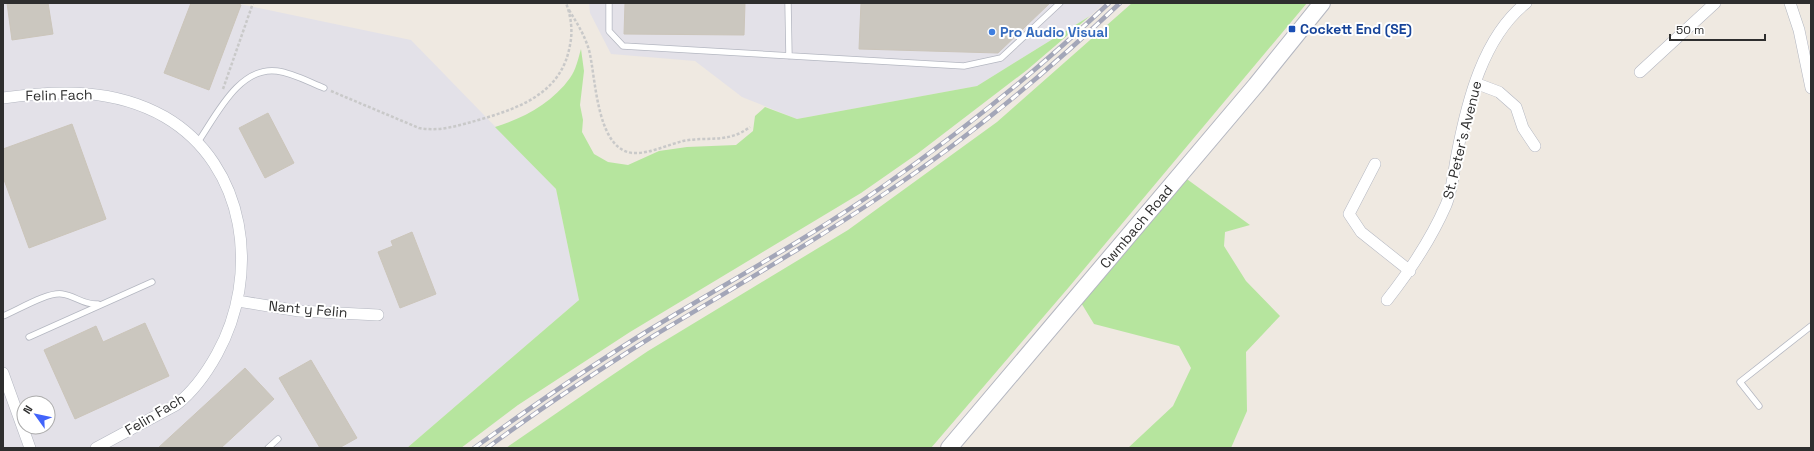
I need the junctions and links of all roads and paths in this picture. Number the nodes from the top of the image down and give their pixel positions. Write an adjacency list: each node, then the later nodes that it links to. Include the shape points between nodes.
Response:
1 (253, 3): 16 (path)
2 (566, 3): 10 (path)
3 (609, 3): 11 (lane, via 609,32 623,46)
4 (788, 3): 11 (lane)
5 (1060, 3): 11 (lane, via 1001,58 964,66)
6 (1322, 3): 37 (main road, Cwmbach Road, via 1256,85)
7 (1526, 3): 13 (street, St. Peter's Avenue, via 1513,14 1485,56)
8 (1715, 3): 12 (street)
9 (1790, 3): 15 (street, via 1799,30)
10 (567, 6): 14 (path, via 571,40 569,54 561,72 556,80 539,94 504,112 457,126 432,130 419,128); 18 (path, via 589,50 605,128 613,143 632,153 645,152 684,141 728,138)
11 (790, 56)
12 (1640, 72)
13 (1475, 83): 20 (street, via 1499,92 1516,107 1523,128); 22 (street, St. Peter's Avenue, via 1447,204)
14 (324, 88): 19 (lane, via 276,71 250,76 230,96)
15 (1811, 88)
16 (220, 96)
17 (3, 98): 19 (street, Felin Fach, via 73,92 120,99 165,117)
18 (750, 127)
19 (198, 142): 25 (street, Felin Fach, via 222,176 234,205 242,258)
20 (1535, 146)
21 (1375, 164): 22 (street, via 1349,214 1361,232)
22 (1410, 271): 24 (street, St. Peter's Avenue)
23 (152, 282): 26 (lane)
24 (1388, 300)
25 (238, 301): 27 (street, Nant y Felin, via 299,311); 34 (street, Felin Fach, via 225,340 211,366 188,396)
26 (104, 304): 28 (lane, via 88,304 67,295 55,294); 30 (lane)
27 (378, 315)
28 (3, 316)
29 (1811, 326): 32 (lane, via 1740,382)
30 (29, 337)
31 (3, 372): 35 (street)
32 (1759, 406)
33 (278, 438): 36 (lane)
34 (105, 446)
35 (30, 448)
36 (268, 448)
37 (949, 448)

